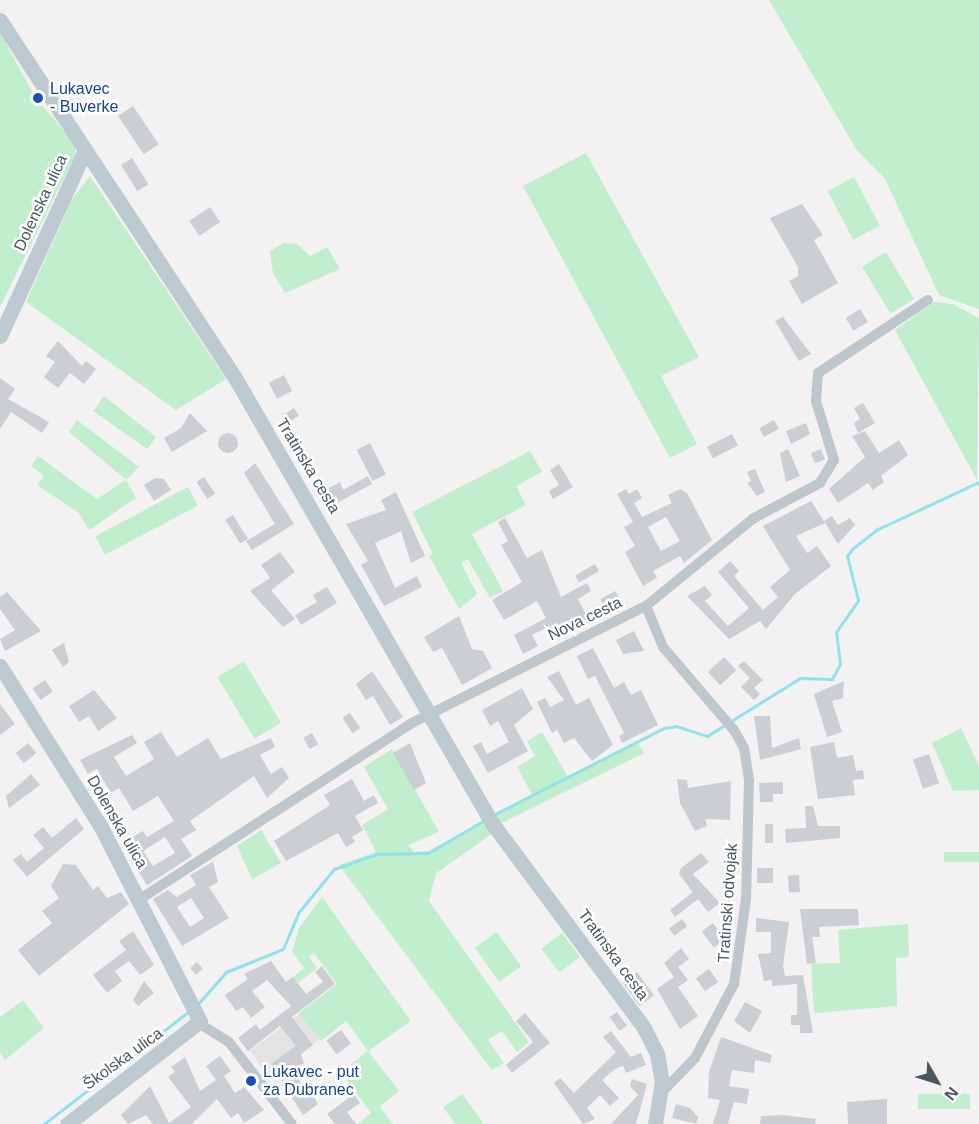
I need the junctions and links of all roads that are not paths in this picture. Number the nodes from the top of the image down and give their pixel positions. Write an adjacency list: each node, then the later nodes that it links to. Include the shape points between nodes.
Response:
1 (0, 20): 2 (main road, Tratinska cesta)
2 (86, 150): 4 (main road, Dolenska ulica); 7 (main road, Tratinska cesta, via 246,395)
3 (928, 300): 5 (street, Nova cesta, via 818,373 816,400 834,460 828,476 754,518)
4 (0, 336)
5 (646, 606): 7 (street, Nova cesta); 10 (street, Tratinski odvojak, via 663,647 734,730 744,748 749,780 739,965 695,1058)
6 (0, 666): 8 (main road, Dolenska ulica)
7 (429, 713): 8 (street, Nova cesta); 10 (main road, Tratinska cesta, via 492,823 644,1028 657,1054)
8 (140, 899): 9 (main road, Dolenska ulica)
9 (197, 1013): 11 (main road, Školska ulica); 12 (street, via 229,1042)
10 (662, 1092): 13 (main road, Tratinska cesta)
11 (67, 1124)
12 (292, 1124)
13 (655, 1124)

